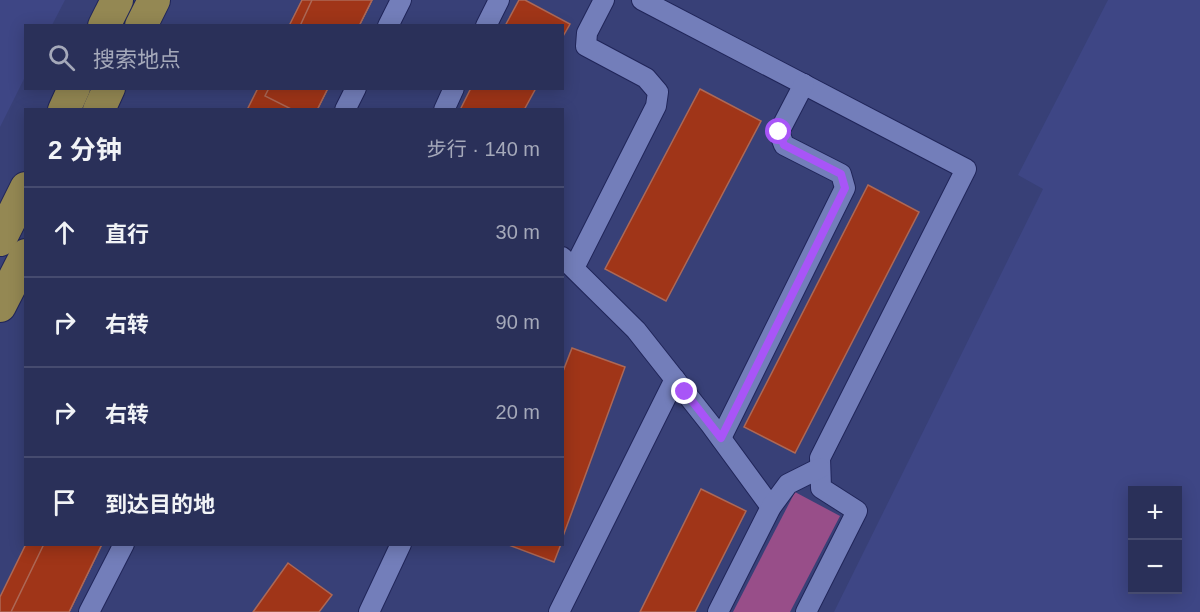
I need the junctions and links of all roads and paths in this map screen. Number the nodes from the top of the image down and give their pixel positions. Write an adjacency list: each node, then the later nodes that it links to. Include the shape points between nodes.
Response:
1 (117, 0): 7 (main road)
2 (154, 0): 8 (main road)
3 (401, 0): 9 (street)
4 (499, 0): 10 (street)
5 (604, 0): 23 (street, via 587,33 586,46 646,78 658,92 656,106)
6 (642, 0): 11 (street)
7 (106, 24)
8 (142, 24)
9 (389, 24)
10 (487, 24)
11 (804, 84): 26 (street, via 779,132 784,145 841,174 845,188); 27 (street, via 966,169 820,458)
12 (73, 90): 16 (main road)
13 (108, 90): 17 (main road)
14 (355, 90): 18 (street)
15 (453, 90): 19 (street)
16 (65, 108)
17 (100, 108)
18 (346, 108)
19 (445, 108)
20 (24, 192): 21 (main road)
21 (0, 240)
22 (24, 259): 24 (main road)
23 (568, 263): 25 (street, via 636,330)
24 (0, 306)
25 (675, 379): 26 (street); 33 (street)
26 (721, 438): 28 (street)
27 (820, 468): 28 (street, via 788,484); 35 (street, via 821,488 857,511)
28 (771, 507): 34 (street)
29 (123, 546): 31 (street)
30 (401, 546): 32 (street)
31 (89, 612)
32 (369, 612)
33 (559, 612)
34 (718, 612)
35 (806, 612)

